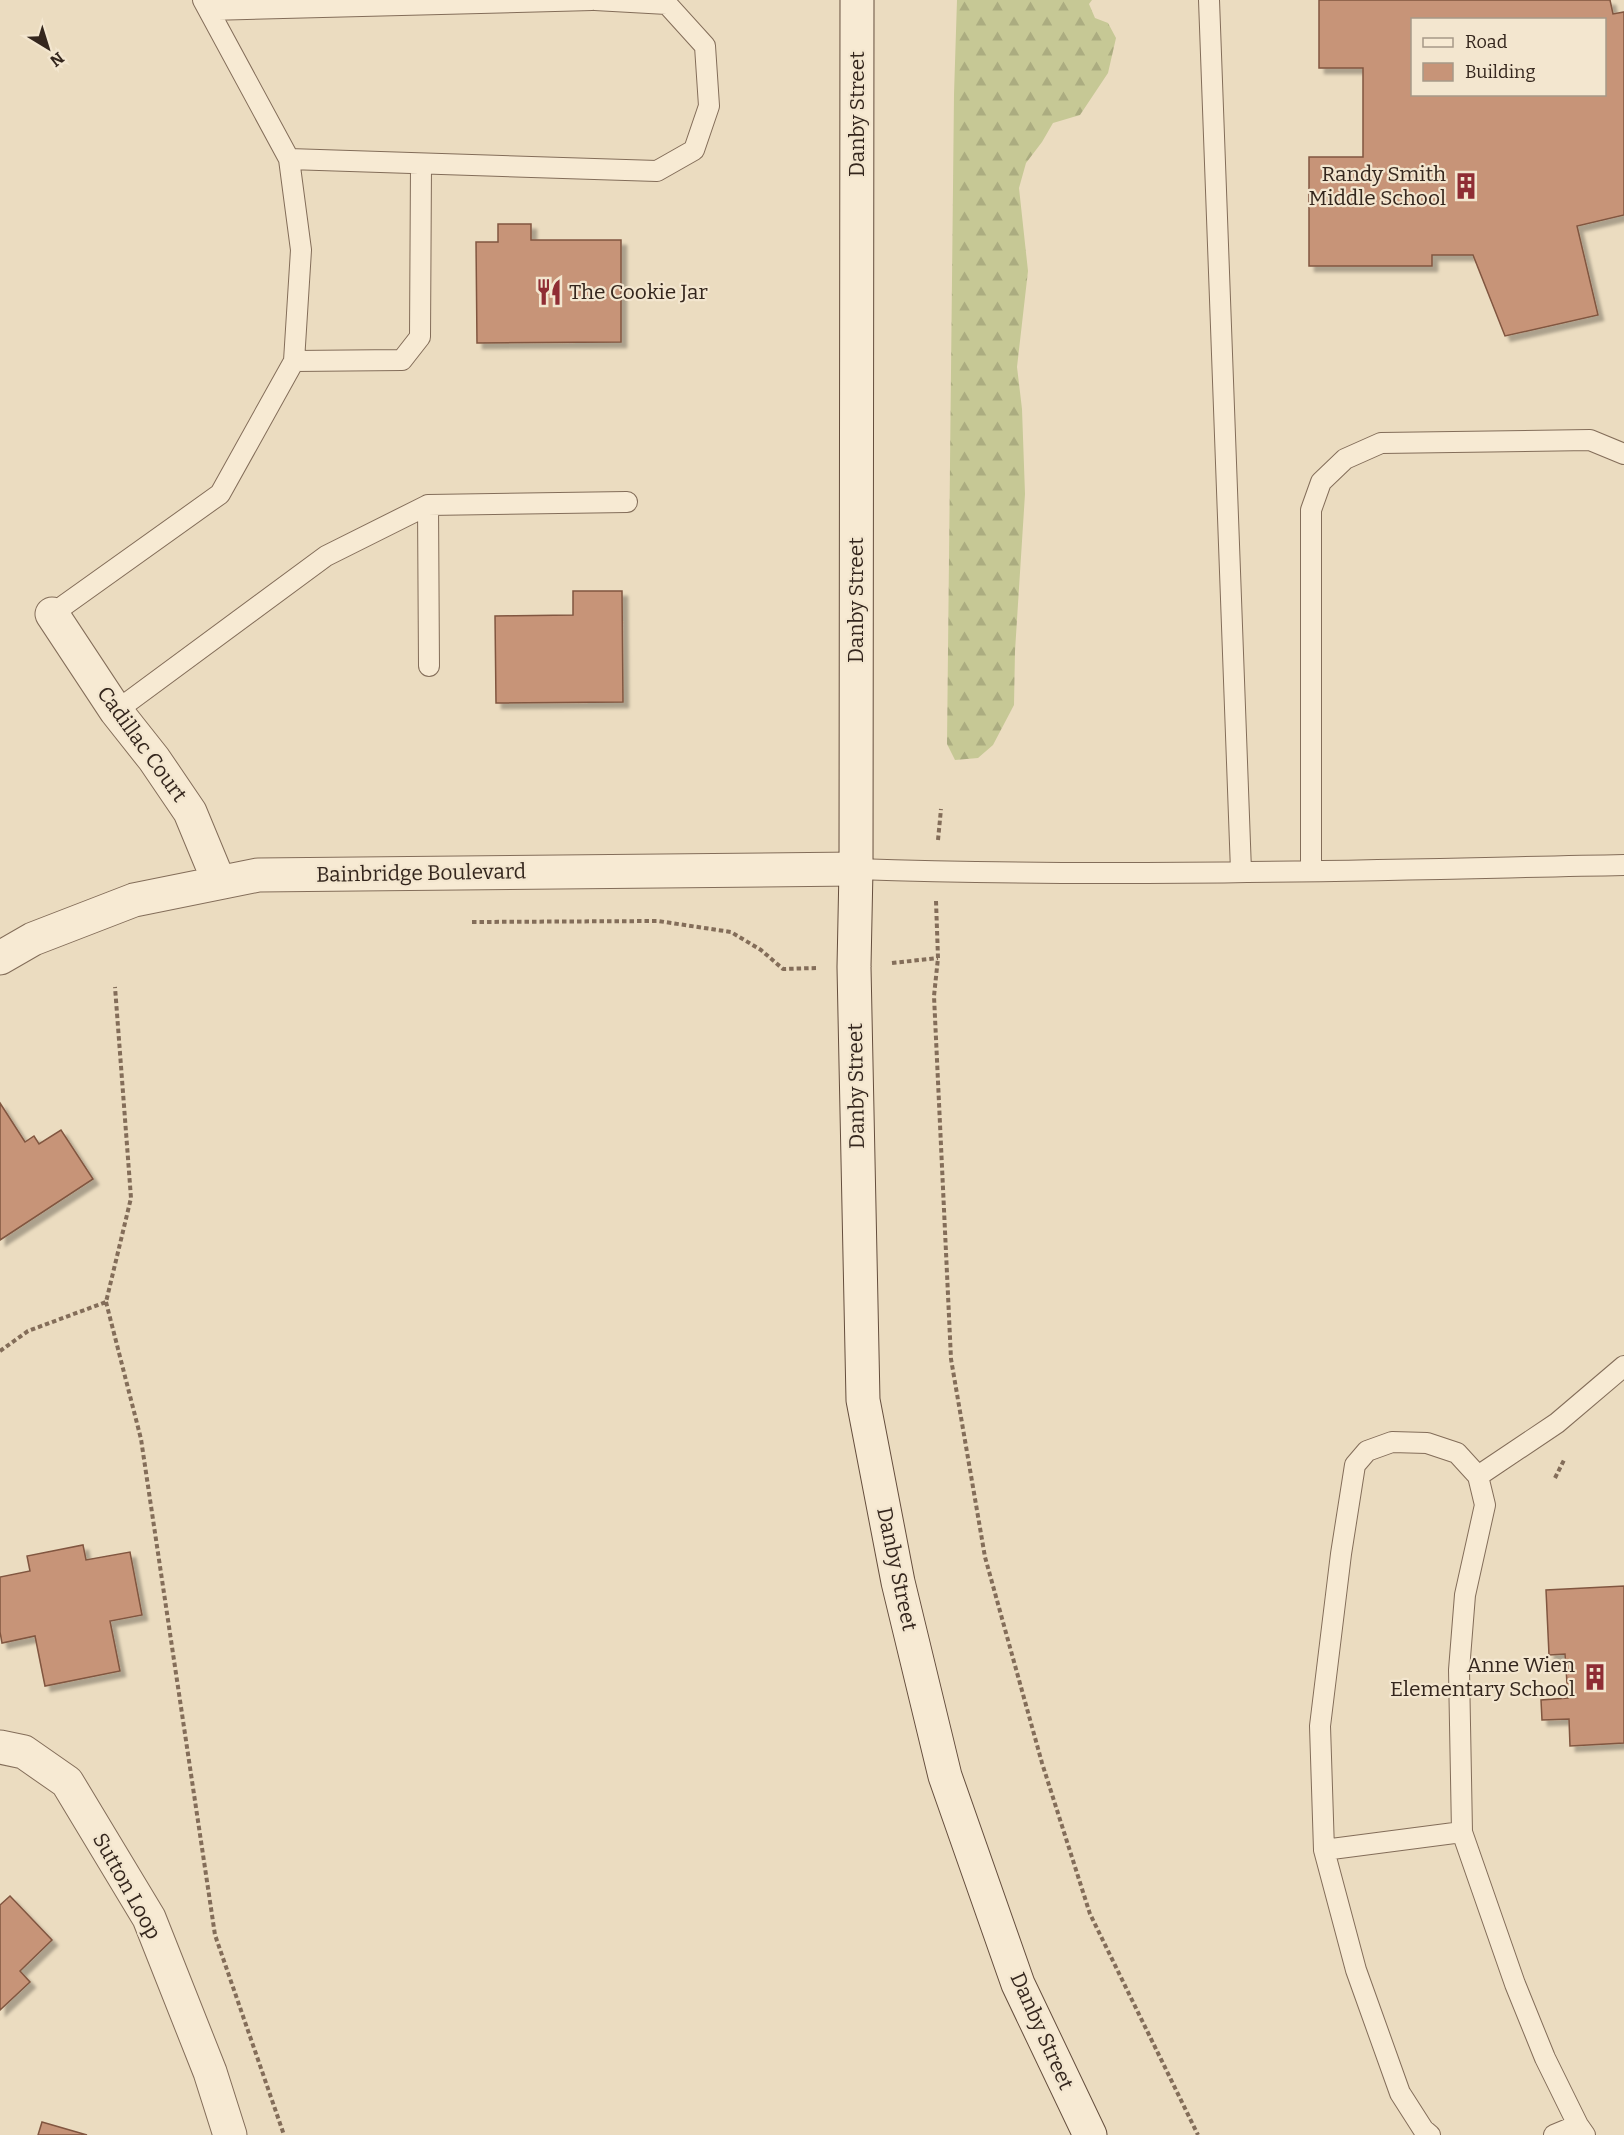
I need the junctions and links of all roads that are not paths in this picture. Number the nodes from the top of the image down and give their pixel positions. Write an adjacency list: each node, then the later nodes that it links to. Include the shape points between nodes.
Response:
1 (594, 0): 4 (lane); 6 (lane, via 667,4 705,46 709,106 694,150 657,171)
2 (857, 0): 15 (street, Danby Street)
3 (1209, 0): 17 (lane)
4 (206, 5): 5 (lane)
5 (290, 159): 6 (lane); 7 (lane, via 301,250)
6 (421, 165): 7 (lane, via 420,337 402,360)
7 (294, 361): 11 (lane, via 220,494)
8 (1624, 454): 16 (lane, via 1590,440 1381,442 1345,459 1321,482 1311,510)
9 (627, 502): 10 (lane)
10 (428, 505): 12 (lane); 13 (lane, via 326,556)
11 (52, 614): 13 (street, Cadillac Court)
12 (429, 666)
13 (116, 711): 18 (street, Cadillac Court, via 190,812)
14 (1624, 865): 16 (lane)
15 (856, 868): 17 (lane); 18 (street, Bainbridge Boulevard, via 258,875); 27 (street, Danby Street, via 854,968 863,1400 898,1582 945,1776 1018,1984)
16 (1311, 870): 17 (lane)
17 (1241, 871)
18 (219, 882): 19 (street, Bainbridge Boulevard, via 134,900 33,939)
19 (0, 958)
20 (1624, 1366): 21 (lane, via 1557,1423)
21 (1478, 1476): 23 (lane, via 1485,1505 1465,1595 1459,1670); 24 (lane, via 1457,1453 1427,1443 1392,1442 1367,1451 1355,1466 1320,1726)
22 (0, 1747): 26 (street, Sutton Loop, via 24,1752 67,1782 149,1918 210,2072)
23 (1462, 1832): 24 (lane); 25 (lane, via 1515,1984 1545,2058)
24 (1324, 1850): 28 (lane, via 1356,1971 1400,2093)
25 (1582, 2130): 29 (lane)
26 (230, 2135)
27 (1090, 2135)
28 (1430, 2135)
29 (1554, 2135)

